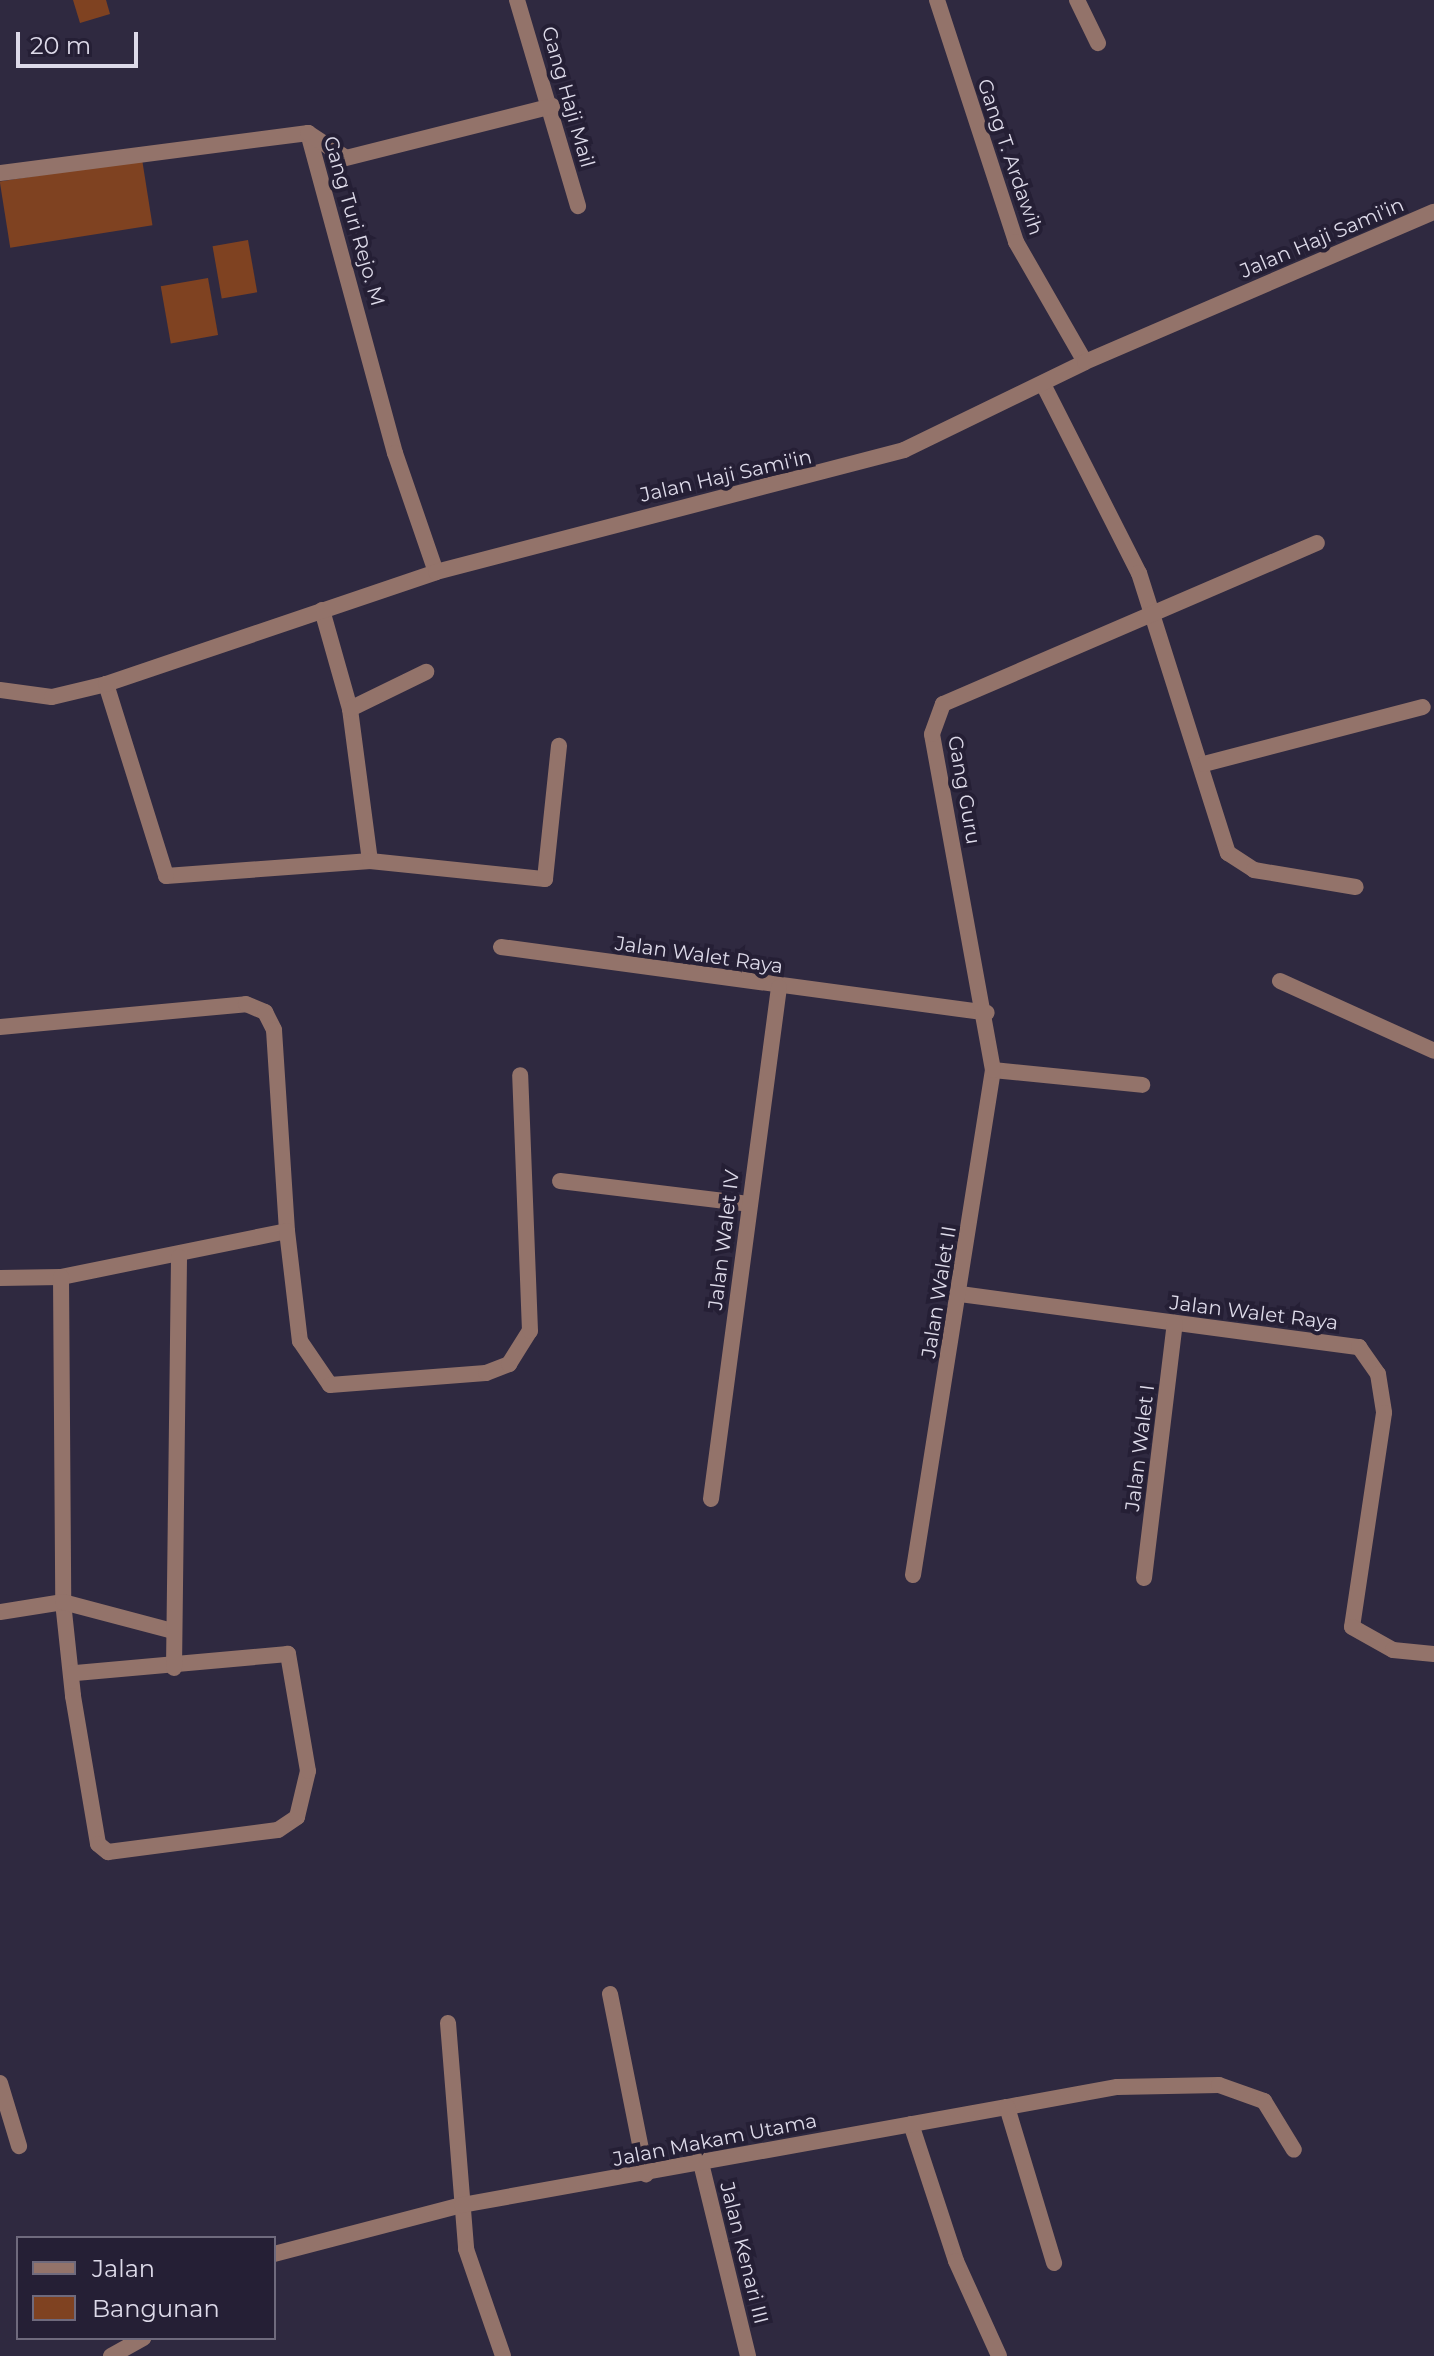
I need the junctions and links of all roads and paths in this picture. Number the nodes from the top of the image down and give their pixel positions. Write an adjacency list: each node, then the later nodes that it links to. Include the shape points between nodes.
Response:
1 (517, 0): 5 (street, Gang Haji Mail)
2 (937, 0): 10 (street, Gang T. Ardawih, via 1016,242)
3 (1077, 0): 4 (street)
4 (1098, 43)
5 (553, 106): 6 (street, via 346,158 322,135); 8 (street, Gang Haji Mail)
6 (308, 133): 7 (street, Gang Turi Rejo. M); 13 (street, Gang Turi Rejo. M, via 395,453)
7 (0, 173)
8 (578, 206)
9 (1434, 212): 10 (street, Jalan Haji Sami'in)
10 (1085, 362): 11 (street, Jalan Haji Sami'in)
11 (1044, 386): 13 (street, Jalan Haji Sami'in, via 904,450); 15 (street)
12 (1317, 543): 15 (street, Gang Guru)
13 (436, 572): 14 (street, Jalan Haji Sami'in)
14 (322, 610): 17 (street, Jalan Haji Sami'in); 20 (street)
15 (1152, 610): 22 (street); 28 (street, Gang Guru, via 943,704 932,734)
16 (426, 672): 20 (street)
17 (106, 684): 18 (street, Jalan Haji Sami'in, via 52,697); 23 (street, via 166,876)
18 (0, 690)
19 (1423, 707): 22 (street)
20 (350, 709): 23 (street)
21 (559, 746): 23 (street, via 545,879)
22 (1204, 764): 24 (street, via 1235,861)
23 (370, 861)
24 (1356, 887)
25 (501, 947): 27 (street, Jalan Walet Raya)
26 (1280, 981): 30 (street)
27 (779, 987): 28 (street, Jalan Walet Raya); 35 (street, Jalan Walet IV)
28 (987, 1013): 31 (street, Jalan Walet II)
29 (0, 1027): 36 (street, via 246,1004 265,1012 278,1060)
30 (1434, 1053)
31 (993, 1070): 33 (street); 40 (street, Jalan Walet II)
32 (520, 1075): 36 (street, via 530,1331 509,1364 486,1373 330,1385 300,1341)
33 (1142, 1085)
34 (560, 1181): 35 (street)
35 (749, 1204): 42 (street, Jalan Walet IV)
36 (287, 1231): 37 (street)
37 (179, 1257): 38 (street); 47 (street)
38 (61, 1277): 39 (street); 45 (street)
39 (0, 1278)
40 (960, 1294): 41 (street, Jalan Walet Raya); 43 (street, Jalan Walet II)
41 (1175, 1323): 44 (street, Jalan Walet I); 48 (street, Jalan Walet Raya, via 1359,1347 1372,1361 1384,1413 1352,1627 1393,1650)
42 (711, 1499)
43 (913, 1575)
44 (1144, 1578)
45 (63, 1602): 46 (street); 47 (street); 50 (street)
46 (0, 1612)
47 (173, 1631): 49 (street)
48 (1434, 1654)
49 (174, 1668): 50 (street); 50 (street, via 288,1654 308,1771 297,1817 278,1830 108,1852 93,1833)
50 (73, 1673)
51 (610, 1994): 59 (street)
52 (448, 2023): 60 (street)
53 (0, 2083): 56 (street)
54 (1007, 2107): 55 (street, Jalan Makam Utama); 57 (street, Jalan Makam Utama, via 1117,2087 1219,2085 1264,2101); 62 (street)
55 (911, 2124): 58 (street, Jalan Makam Utama); 67 (street, via 956,2261)
56 (19, 2146)
57 (1294, 2150)
58 (700, 2159): 59 (street, Jalan Makam Utama); 66 (street, Jalan Kenari III)
59 (646, 2174): 60 (street, Jalan Makam Utama)
60 (462, 2205): 61 (street, Jalan Makam Utama); 65 (street, via 466,2249)
61 (276, 2253)
62 (1054, 2263)
63 (139, 2340): 64 (street)
64 (111, 2356)
65 (503, 2356)
66 (748, 2356)
67 (999, 2356)

